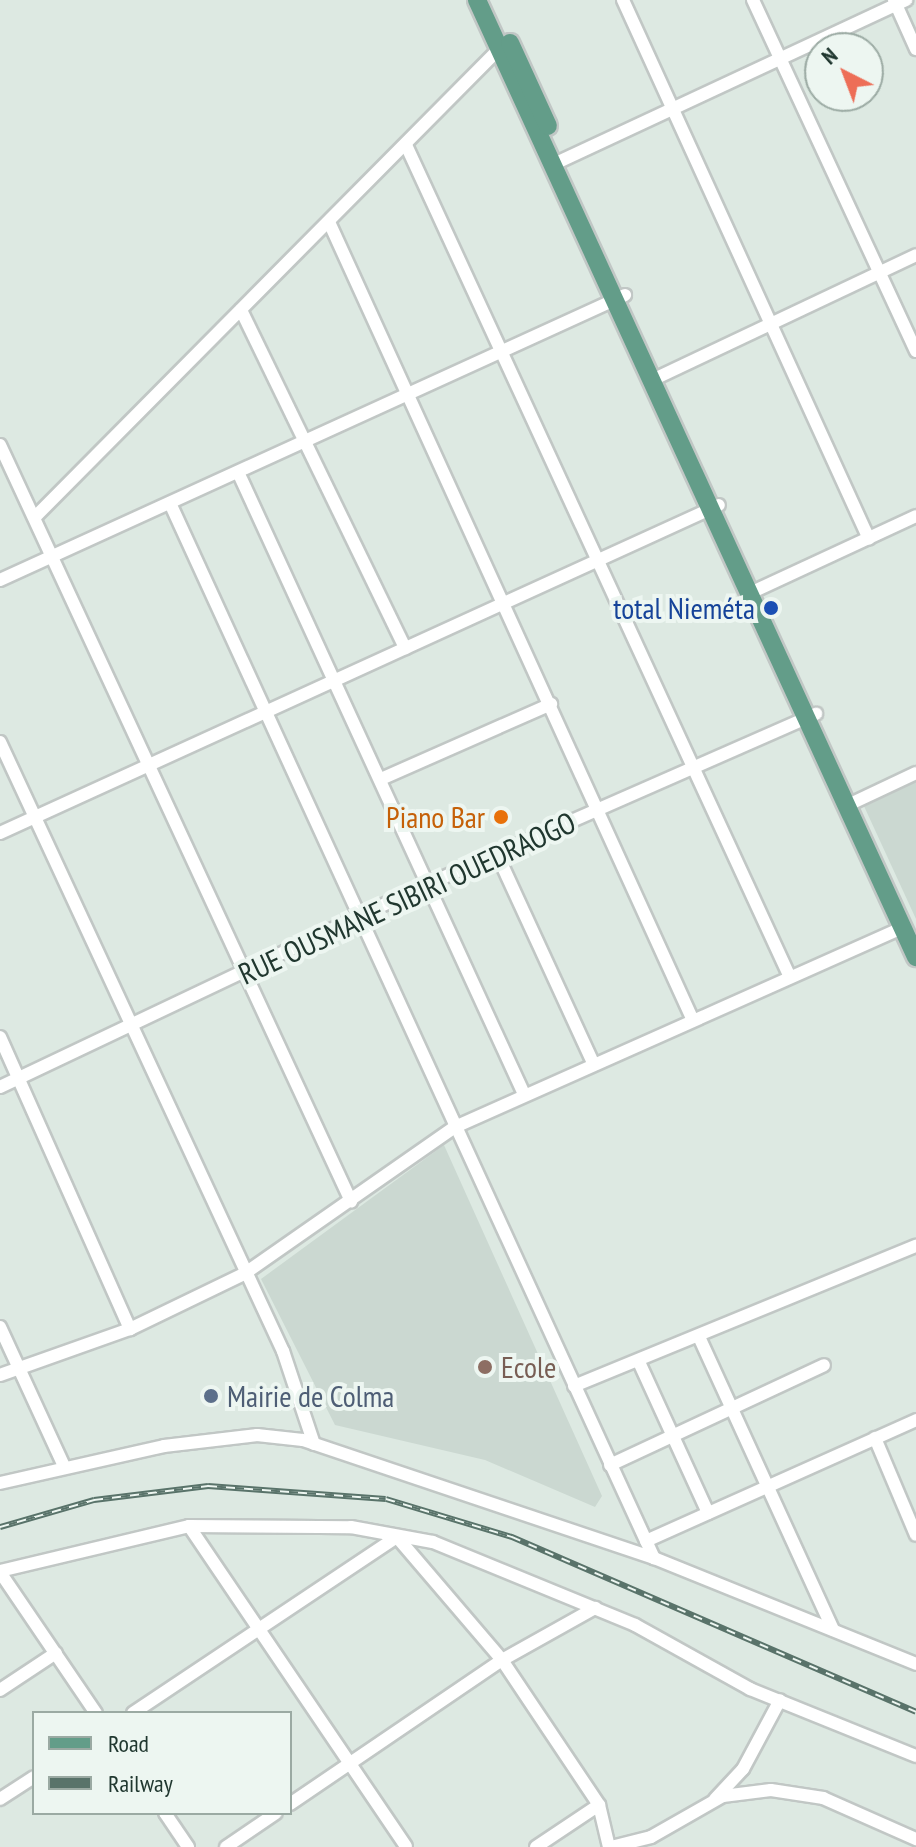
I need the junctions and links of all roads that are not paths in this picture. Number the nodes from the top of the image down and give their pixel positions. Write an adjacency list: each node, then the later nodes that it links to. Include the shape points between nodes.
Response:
1 (477, 0): 6 (main road)
2 (490, 0): 6 (main road)
3 (623, 0): 9 (street)
4 (753, 0): 8 (street)
5 (899, 2): 7 (street); 8 (street)
6 (504, 44): 10 (street); 11 (main road)
7 (916, 49)
8 (778, 58): 9 (street); 14 (street)
9 (674, 107): 11 (street); 17 (street)
10 (406, 145): 12 (street); 18 (street)
11 (558, 163): 15 (main road)
12 (329, 222): 16 (street); 21 (street)
13 (916, 255): 14 (street)
14 (879, 271): 17 (street); 19 (street)
15 (619, 297): 18 (street); 20 (main road)
16 (241, 310): 22 (street); 28 (street)
17 (769, 327): 20 (street); 29 (street)
18 (501, 351): 21 (street); 31 (street)
19 (916, 351)
20 (656, 378): 26 (main road)
21 (408, 394): 22 (street); 34 (street)
22 (308, 440): 24 (street); 35 (street)
23 (0, 445): 28 (street)
24 (238, 472): 25 (street); 36 (street)
25 (170, 503): 30 (street); 38 (street)
26 (714, 506): 31 (street); 33 (main road)
27 (916, 516): 29 (street)
28 (35, 517): 30 (street)
29 (869, 539): 33 (street)
30 (54, 557): 32 (street); 41 (street)
31 (596, 559): 34 (street); 42 (street)
32 (0, 580)
33 (753, 591): 39 (main road)
34 (503, 602): 35 (street); 37 (street)
35 (405, 648): 36 (street)
36 (333, 680): 38 (street); 44 (street)
37 (551, 704): 44 (street); 46 (street)
38 (264, 712): 41 (street); 51 (street)
39 (811, 716): 42 (street, RUE OUSMANE SIBIRI OUEDRAOGO); 45 (main road)
40 (0, 742): 47 (street)
41 (151, 766): 47 (street); 54 (street)
42 (692, 768): 46 (street, RUE OUSMANE SIBIRI OUEDRAOGO); 55 (street)
43 (916, 773): 45 (street)
44 (381, 779): 50 (street)
45 (852, 803): 52 (main road)
46 (598, 809): 49 (street, RUE OUSMANE SIBIRI OUEDRAOGO); 56 (street)
47 (34, 818): 48 (street); 57 (street)
48 (0, 833)
49 (497, 854): 50 (street, RUE OUSMANE SIBIRI OUEDRAOGO); 59 (street)
50 (428, 884): 51 (street, RUE OUSMANE SIBIRI OUEDRAOGO); 62 (street)
51 (360, 917): 54 (street, RUE OUSMANE SIBIRI OUEDRAOGO); 63 (street)
52 (909, 930): 53 (main road); 55 (street)
53 (916, 957)
54 (245, 974): 57 (street, RUE OUSMANE SIBIRI OUEDRAOGO); 64 (street)
55 (789, 975): 56 (street)
56 (692, 1018): 59 (street)
57 (129, 1027): 60 (street, RUE OUSMANE SIBIRI OUEDRAOGO); 66 (street)
58 (0, 1037): 60 (street)
59 (593, 1063): 62 (street)
60 (18, 1078): 61 (street, RUE OUSMANE SIBIRI OUEDRAOGO); 68 (street)
61 (0, 1087)
62 (524, 1094): 63 (street)
63 (455, 1127): 64 (street); 74 (street)
64 (351, 1201): 66 (street)
65 (916, 1246): 69 (street)
66 (244, 1274): 68 (street); 79 (street, via 297,1384)
67 (0, 1327): 72 (street)
68 (130, 1329): 72 (street)
69 (700, 1339): 70 (street); 75 (street)
70 (639, 1362): 74 (street); 77 (street)
71 (824, 1365): 75 (street)
72 (18, 1367): 73 (street); 81 (street)
73 (0, 1375)
74 (574, 1386): 80 (street)
75 (731, 1408): 77 (street); 83 (street)
76 (916, 1420): 78 (street)
77 (672, 1436): 80 (street); 84 (street)
78 (875, 1438): 83 (street); 86 (street)
79 (314, 1444): 81 (street, via 229,1437); 89 (street)
80 (610, 1465): 88 (street)
81 (64, 1466): 82 (street)
82 (0, 1483)
83 (767, 1487): 84 (street); 92 (street)
84 (708, 1513): 88 (street)
85 (189, 1526): 87 (street, via 351,1527); 90 (street); 93 (street)
86 (916, 1535)
87 (397, 1537): 91 (street, via 496,1564); 93 (street); 95 (street)
88 (646, 1541): 89 (street)
89 (654, 1558): 92 (street)
90 (0, 1572): 94 (street)
91 (595, 1608): 95 (street); 98 (street)
92 (833, 1630): 96 (street)
93 (259, 1632): 100 (street); 102 (street)
94 (56, 1653): 97 (street); 99 (street)
95 (502, 1660): 102 (street); 107 (street)
96 (916, 1664)
97 (0, 1690)
98 (780, 1700): 101 (street); 105 (street, via 743,1769)
99 (95, 1711)
100 (136, 1711)
101 (916, 1756)
102 (349, 1764): 106 (street); 113 (street)
103 (32, 1778): 104 (street)
104 (0, 1799)
105 (712, 1801): 110 (street, via 801,1791); 115 (street, via 651,1837)
106 (292, 1803)
107 (599, 1805): 114 (street); 115 (street)
108 (166, 1815): 111 (street)
109 (273, 1815): 112 (street)
110 (916, 1839)
111 (188, 1847)
112 (226, 1847)
113 (406, 1847)
114 (536, 1847)
115 (610, 1847)

